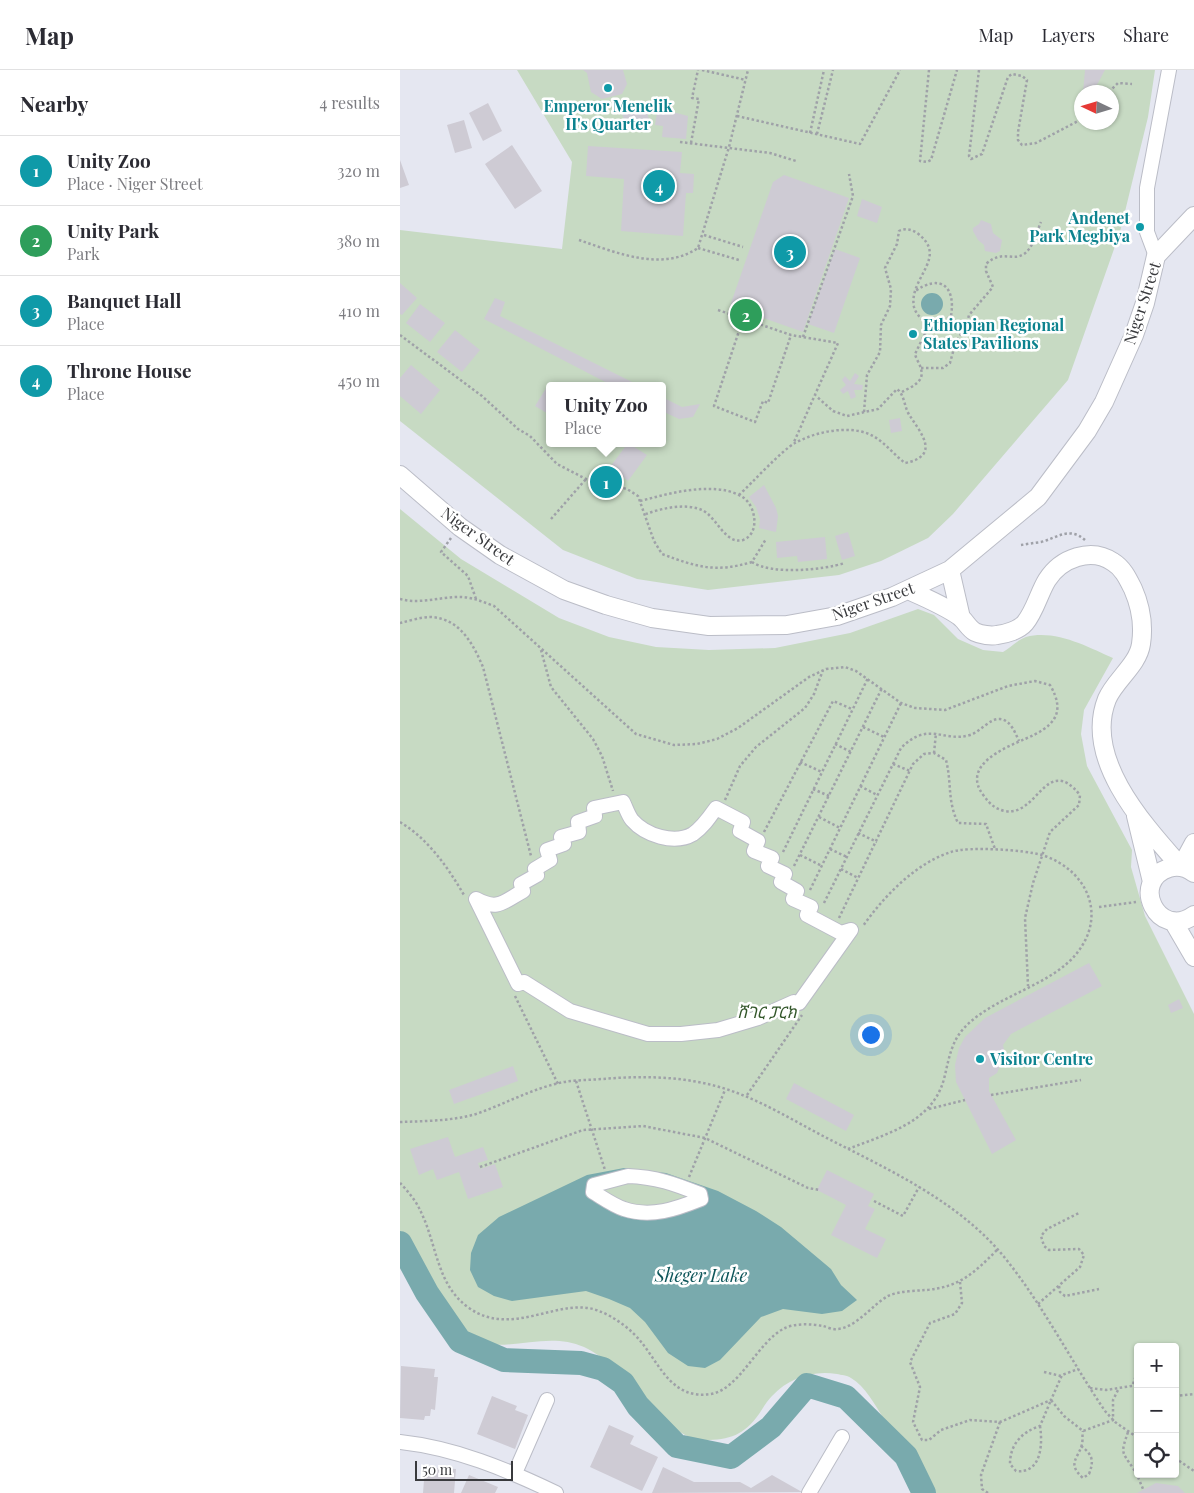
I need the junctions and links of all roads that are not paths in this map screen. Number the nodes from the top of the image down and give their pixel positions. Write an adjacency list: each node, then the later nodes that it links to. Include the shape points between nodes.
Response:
1 (1168, 70): 3 (street, via 1147,188 1147,232)
2 (1192, 217): 3 (main road, Niger Street)
3 (1156, 256): 5 (main road, Niger Street, via 1134,335 1104,402 1087,431 1038,498)
4 (400, 475): 6 (main road, Niger Street, via 460,527 523,569 564,590 661,619 709,626 787,624 837,616)
5 (950, 570): 6 (main road, Niger Street); 7 (main road)
6 (908, 590): 7 (main road, via 938,603)
7 (961, 618): 8 (main road, via 975,632 998,635 1011,632 1024,625 1048,579 1067,561 1083,555 1099,556 1113,561 1120,568 1140,607 1142,635 1140,649 1117,680 1101,721 1104,753)
8 (1134, 811): 10 (main road); 11 (main road)
9 (1194, 843): 10 (main road)
10 (1188, 870): 11 (main road, via 1164,869)
11 (1152, 882): 14 (main road, via 1150,900 1159,915)
12 (1194, 915): 14 (main road)
13 (815, 920): 13 (street, via 841,934 852,930 799,1003 794,1002 758,1018 718,1030 648,1034 570,1011 524,982 518,984 476,899 489,906 496,905 523,891 521,884 537,875 535,869 550,860 547,850 564,844 562,837 579,832 578,822 595,816 594,808 623,802 640,828 658,836 691,835 705,824 716,808 743,822 740,831 758,841 754,851 772,858 768,866 785,874 781,882 797,891 794,899 810,907 806,915)
14 (1173, 921): 15 (main road)
15 (1194, 957)
16 (593, 1192): 16 (street, via 624,1209 648,1213 672,1211 701,1198 700,1194 654,1177 628,1176 594,1186)
17 (547, 1400): 20 (street)
18 (842, 1437): 22 (street)
19 (400, 1442): 20 (street, via 465,1455)
20 (515, 1473): 21 (street)
21 (556, 1493)
22 (809, 1493)

